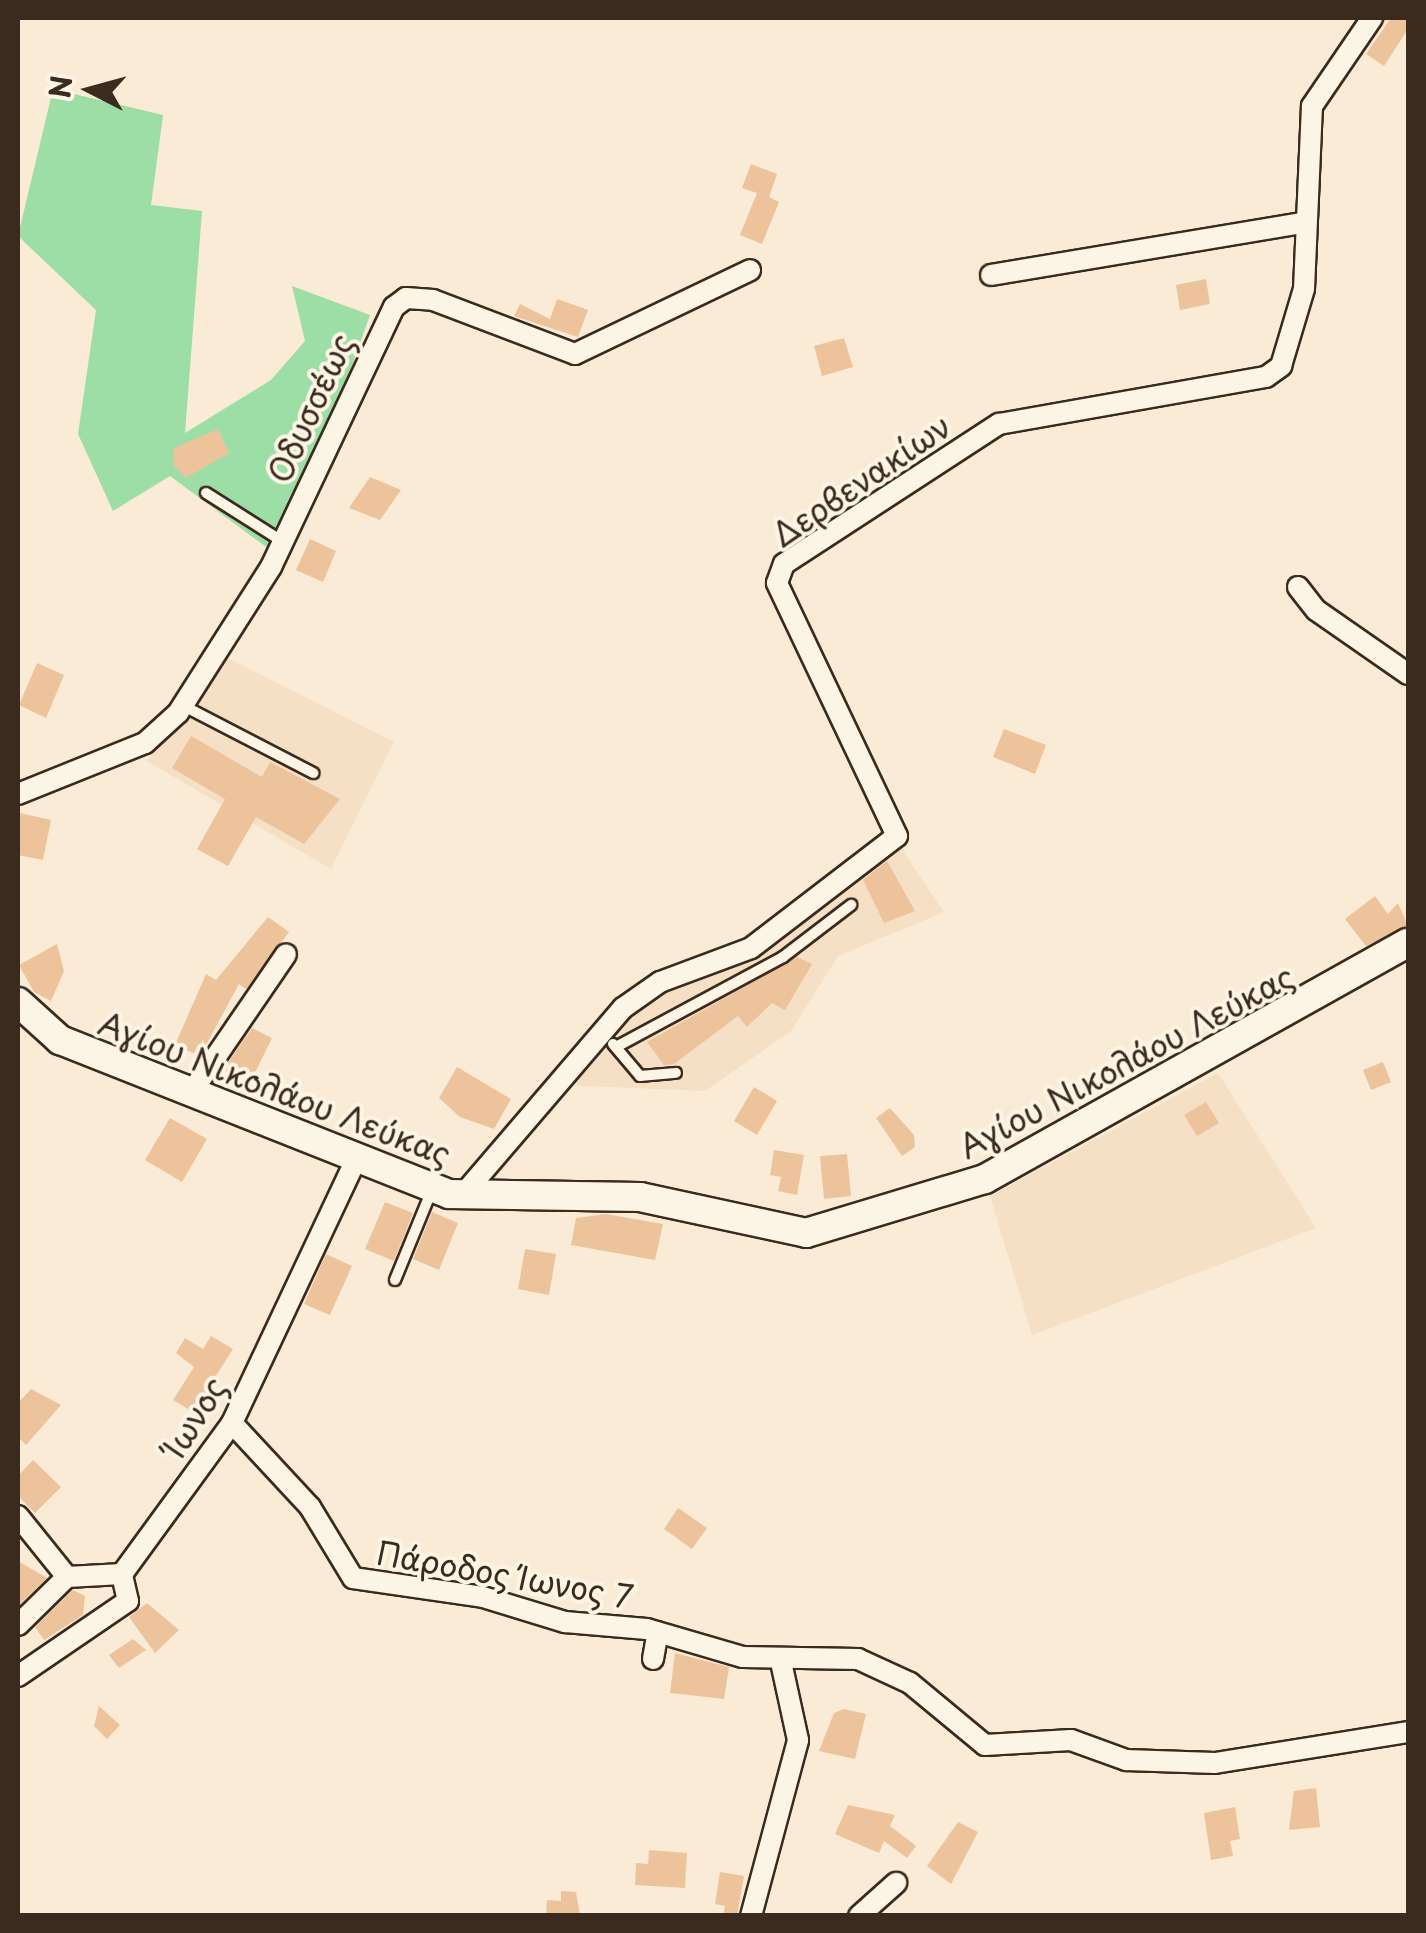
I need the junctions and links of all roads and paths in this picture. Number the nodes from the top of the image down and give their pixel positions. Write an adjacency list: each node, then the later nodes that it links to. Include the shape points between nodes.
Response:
1 (1372, 18): 2 (street, Δερβενακίων, via 1316,94)
2 (1302, 224): 4 (street); 16 (street, Δερβενακίων, via 1300,316 1280,366 1266,377 999,424 784,564 778,583 897,836 751,948 660,982)
3 (750, 270): 6 (street, Οδυσσέως, via 575,354 558,354 432,300 406,298 372,344)
4 (992, 275)
5 (206, 493): 6 (lane)
6 (280, 540): 9 (street, Οδυσσέως)
7 (1298, 586): 8 (street, via 1316,610)
8 (1408, 674)
9 (182, 705): 10 (lane); 11 (street, Οδυσσέως, via 145,743)
10 (312, 773)
11 (18, 794)
12 (851, 905): 17 (lane, via 783,957)
13 (1408, 942): 22 (main road, Αγίου Νικολάου Λεύκας, via 1003,1170 843,1227 791,1232 614,1195)
14 (286, 954): 19 (street)
15 (18, 1002): 19 (main road, Αγίου Νικολάου Λεύκας, via 60,1040)
16 (599, 1028): 17 (lane); 22 (street, Δερβενακίων)
17 (616, 1047): 18 (lane, via 640,1076)
18 (676, 1072)
19 (191, 1093): 20 (main road, Αγίου Νικολάου Λεύκας)
20 (356, 1160): 21 (main road, Αγίου Νικολάου Λεύκας); 24 (street, Ίωνος)
21 (432, 1189): 22 (main road, Αγίου Νικολάου Λεύκας); 23 (lane)
22 (461, 1196)
23 (395, 1280)
24 (232, 1423): 26 (street, Ίωνος); 29 (street, Πάροδος Ίωνος 7, via 310,1507 354,1578 483,1597 566,1622)
25 (18, 1516): 27 (street)
26 (122, 1574): 27 (street); 32 (street, Ίωνος, via 128,1601)
27 (67, 1577): 28 (street)
28 (18, 1625)
29 (658, 1632): 30 (street); 31 (street, Πάροδος Ίωνος 7)
30 (653, 1659)
31 (781, 1662): 33 (street, via 825,1654 888,1670 971,1738 999,1748 1071,1740 1126,1760 1216,1763); 35 (street, via 798,1740)
32 (18, 1676)
33 (1408, 1732)
34 (896, 1883): 36 (street)
35 (752, 1916)
36 (858, 1916)

